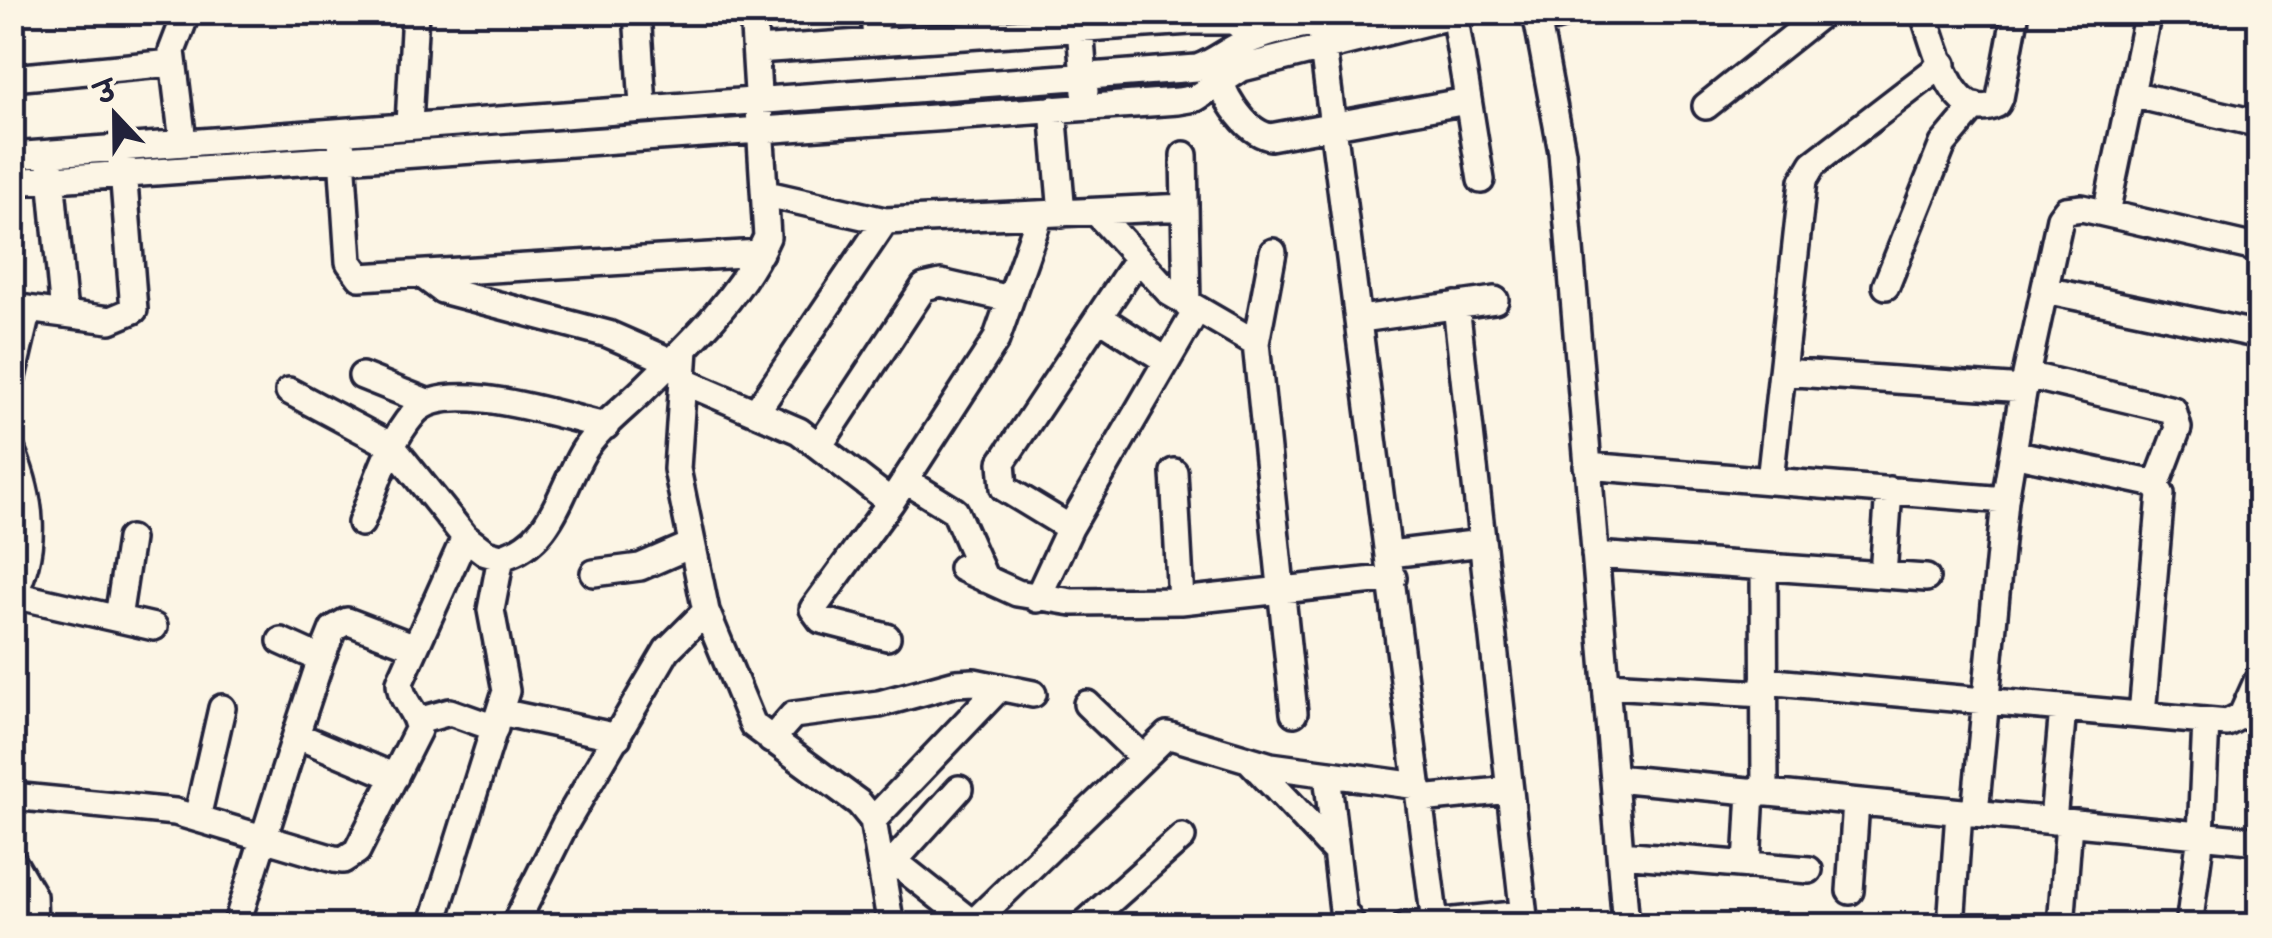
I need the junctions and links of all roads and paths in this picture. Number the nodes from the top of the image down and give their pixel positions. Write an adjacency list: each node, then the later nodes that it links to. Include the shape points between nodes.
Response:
1 (187, 12): 20 (street)
2 (415, 12): 35 (street)
3 (637, 12): 29 (street)
4 (753, 12): 19 (street)
5 (874, 12): 18 (street)
6 (1394, 12): 16 (street)
7 (1573, 12): 14 (street)
8 (1824, 12): 30 (street)
9 (1923, 12): 21 (street)
10 (2016, 12): 31 (street, via 1997,104)
11 (2148, 12): 25 (street)
12 (1458, 14): 16 (street); 27 (street)
13 (1190, 17): 15 (street); 17 (street, via 1232,21)
14 (1536, 17): 87 (street, via 1562,152)
15 (1080, 20): 18 (street); 24 (street)
16 (1322, 33): 17 (street); 22 (street); 37 (street)
17 (1257, 37): 22 (street)
18 (876, 42): 19 (street)
19 (756, 50): 26 (street)
20 (172, 62): 23 (street); 40 (street)
21 (1944, 64): 31 (street, via 1960,99); 75 (street, via 1807,173)
22 (1218, 72): 24 (street, via 1196,68); 32 (street, via 1196,98); 37 (street, via 1251,129 1262,135)
23 (12, 78)
24 (1083, 79): 26 (street); 32 (street)
25 (2131, 94): 36 (street); 53 (street)
26 (760, 97): 28 (street); 38 (street)
27 (1468, 101): 37 (street); 48 (street)
28 (673, 104): 29 (street); 39 (street)
29 (643, 106): 34 (street)
30 (1706, 106)
31 (1975, 106): 61 (street, via 1936,157)
32 (1087, 107): 33 (street)
33 (1054, 109): 38 (street); 54 (street)
34 (511, 116): 35 (street); 42 (street)
35 (419, 123): 41 (street); 43 (street)
36 (2260, 124)
37 (1336, 125): 70 (street)
38 (763, 129): 39 (street); 50 (street)
39 (675, 134): 42 (street)
40 (183, 142): 41 (street); 46 (street)
41 (342, 142): 43 (street); 46 (street); 60 (street, via 352,272 368,278)
42 (513, 145): 43 (street)
43 (431, 150)
44 (1184, 155): 51 (street)
45 (12, 156): 47 (street)
46 (122, 160): 47 (street); 68 (street, via 134,310 110,320)
47 (50, 166): 49 (street); 68 (street)
48 (1481, 180)
49 (12, 182)
50 (767, 194): 55 (street); 58 (street, via 769,222)
51 (1185, 207): 52 (street); 67 (street)
52 (1096, 212): 54 (street); 59 (street)
53 (2106, 214): 56 (street); 62 (street, via 2066,210)
54 (1051, 215): 55 (street); 63 (street)
55 (884, 220): 81 (street)
56 (2260, 249)
57 (1274, 252): 72 (street)
58 (760, 253): 60 (street); 74 (street)
59 (1138, 258): 67 (street); 69 (street)
60 (422, 275): 74 (street, via 442,290 608,334)
61 (1886, 286)
62 (2045, 290): 71 (street); 78 (street)
63 (1010, 299): 83 (street, via 941,282 924,287); 92 (street, via 986,358)
64 (1494, 300): 65 (street)
65 (1456, 305): 70 (street); 98 (street)
66 (20, 308): 68 (street); 77 (street)
67 (1192, 308): 72 (street); 73 (street)
68 (64, 314)
69 (1099, 317): 73 (street); 95 (street, via 1000,471 1004,488)
70 (1361, 319): 102 (street)
71 (2260, 336)
72 (1256, 343): 107 (street)
73 (1167, 360): 95 (street)
74 (680, 364): 81 (street); 82 (street); 99 (street, via 677,469)
75 (1782, 372): 78 (street); 89 (street)
76 (362, 376): 80 (street)
77 (12, 377)
78 (2025, 382): 86 (street); 90 (street, via 2173,410 2178,428)
79 (289, 391): 84 (street)
80 (426, 402): 82 (street, via 460,395); 84 (street)
81 (756, 412): 83 (street)
82 (606, 426): 101 (street, via 581,455 542,532 526,548)
83 (820, 445): 92 (street)
84 (392, 446): 94 (street); 96 (street)
85 (12, 451): 108 (street, via 23,477 32,540)
86 (2013, 453): 90 (street); 93 (street)
87 (1587, 466): 89 (street); 100 (street)
88 (1174, 472): 110 (street)
89 (1770, 481): 91 (street)
90 (2156, 486): 128 (street, via 2163,506)
91 (1888, 490): 93 (street); 105 (street)
92 (898, 491): 109 (street, via 955,511 973,573); 114 (street, via 813,610 822,620)
93 (2005, 500): 123 (street)
94 (361, 524)
95 (1070, 528): 109 (street)
96 (465, 537): 101 (street); 116 (street)
97 (130, 539): 112 (street)
98 (1482, 543): 102 (street); 141 (street)
99 (691, 544): 104 (street, via 640,566); 111 (street)
100 (1596, 555): 103 (street); 119 (street)
101 (502, 556): 129 (street, via 490,610 506,678)
102 (1391, 566): 107 (street); 143 (street)
103 (1764, 567): 105 (street); 121 (street)
104 (594, 573)
105 (1883, 576): 106 (street)
106 (1926, 578)
107 (1282, 590): 110 (street); 127 (street)
108 (13, 596): 112 (street)
109 (1037, 599): 110 (street)
110 (1182, 600)
111 (706, 611): 133 (street, via 667,650); 134 (street, via 747,716)
112 (118, 618): 113 (street)
113 (154, 626)
114 (886, 637)
115 (281, 641): 117 (street)
116 (415, 648): 117 (street, via 347,621 334,628); 130 (street, via 400,692)
117 (321, 659): 132 (street)
118 (2260, 675): 131 (street, via 2235,721)
119 (1607, 686): 121 (street); 139 (street)
120 (1000, 687): 122 (street); 134 (street, via 956,683 879,704 793,714); 148 (street)
121 (1764, 688): 123 (street); 142 (street)
122 (1034, 694)
123 (1989, 702): 126 (street); 146 (street)
124 (1087, 704): 135 (street)
125 (222, 708): 147 (street)
126 (2063, 708): 128 (street); 149 (street)
127 (1294, 713)
128 (2142, 715): 131 (street)
129 (498, 720): 130 (street, via 450,712); 133 (street); 166 (street)
130 (418, 721): 138 (street)
131 (2206, 721): 150 (street)
132 (296, 735): 138 (street); 152 (street)
133 (618, 737): 167 (street)
134 (771, 740): 148 (street)
135 (1142, 757): 136 (street, via 1174,734); 163 (street)
136 (1250, 762): 137 (street); 154 (street)
137 (1326, 774): 143 (street); 154 (street)
138 (395, 777): 152 (street, via 350,857 334,859)
139 (1615, 778): 142 (street); 155 (street)
140 (959, 789): 158 (street)
141 (1510, 790): 143 (street); 161 (street)
142 (1758, 792): 145 (street); 157 (street)
143 (1420, 793): 162 (street)
144 (12, 796): 147 (street)
145 (1856, 802): 146 (street); 160 (street)
146 (1967, 813): 149 (street); 173 (street)
147 (197, 818): 152 (street)
148 (873, 820): 158 (street)
149 (2061, 822): 150 (street); 174 (street)
150 (2202, 835): 153 (street); 175 (street)
151 (1182, 837): 169 (street)
152 (266, 840): 165 (street)
153 (2260, 841)
154 (1336, 852): 170 (street, via 1344,910)
155 (1621, 854): 157 (street); 172 (street)
156 (12, 860): 164 (street, via 33,896)
157 (1747, 865): 159 (street)
158 (889, 866): 163 (street); 168 (street)
159 (1809, 870)
160 (1850, 891)
161 (1524, 920): 162 (street)
162 (1435, 923): 171 (street)
163 (974, 924)
164 (34, 926)
165 (236, 926)
166 (432, 926)
167 (514, 926)
168 (891, 926)
169 (1082, 926)
170 (1353, 926)
171 (1405, 926)
172 (1626, 926)
173 (1951, 926)
174 (2062, 926)
175 (2189, 926)

